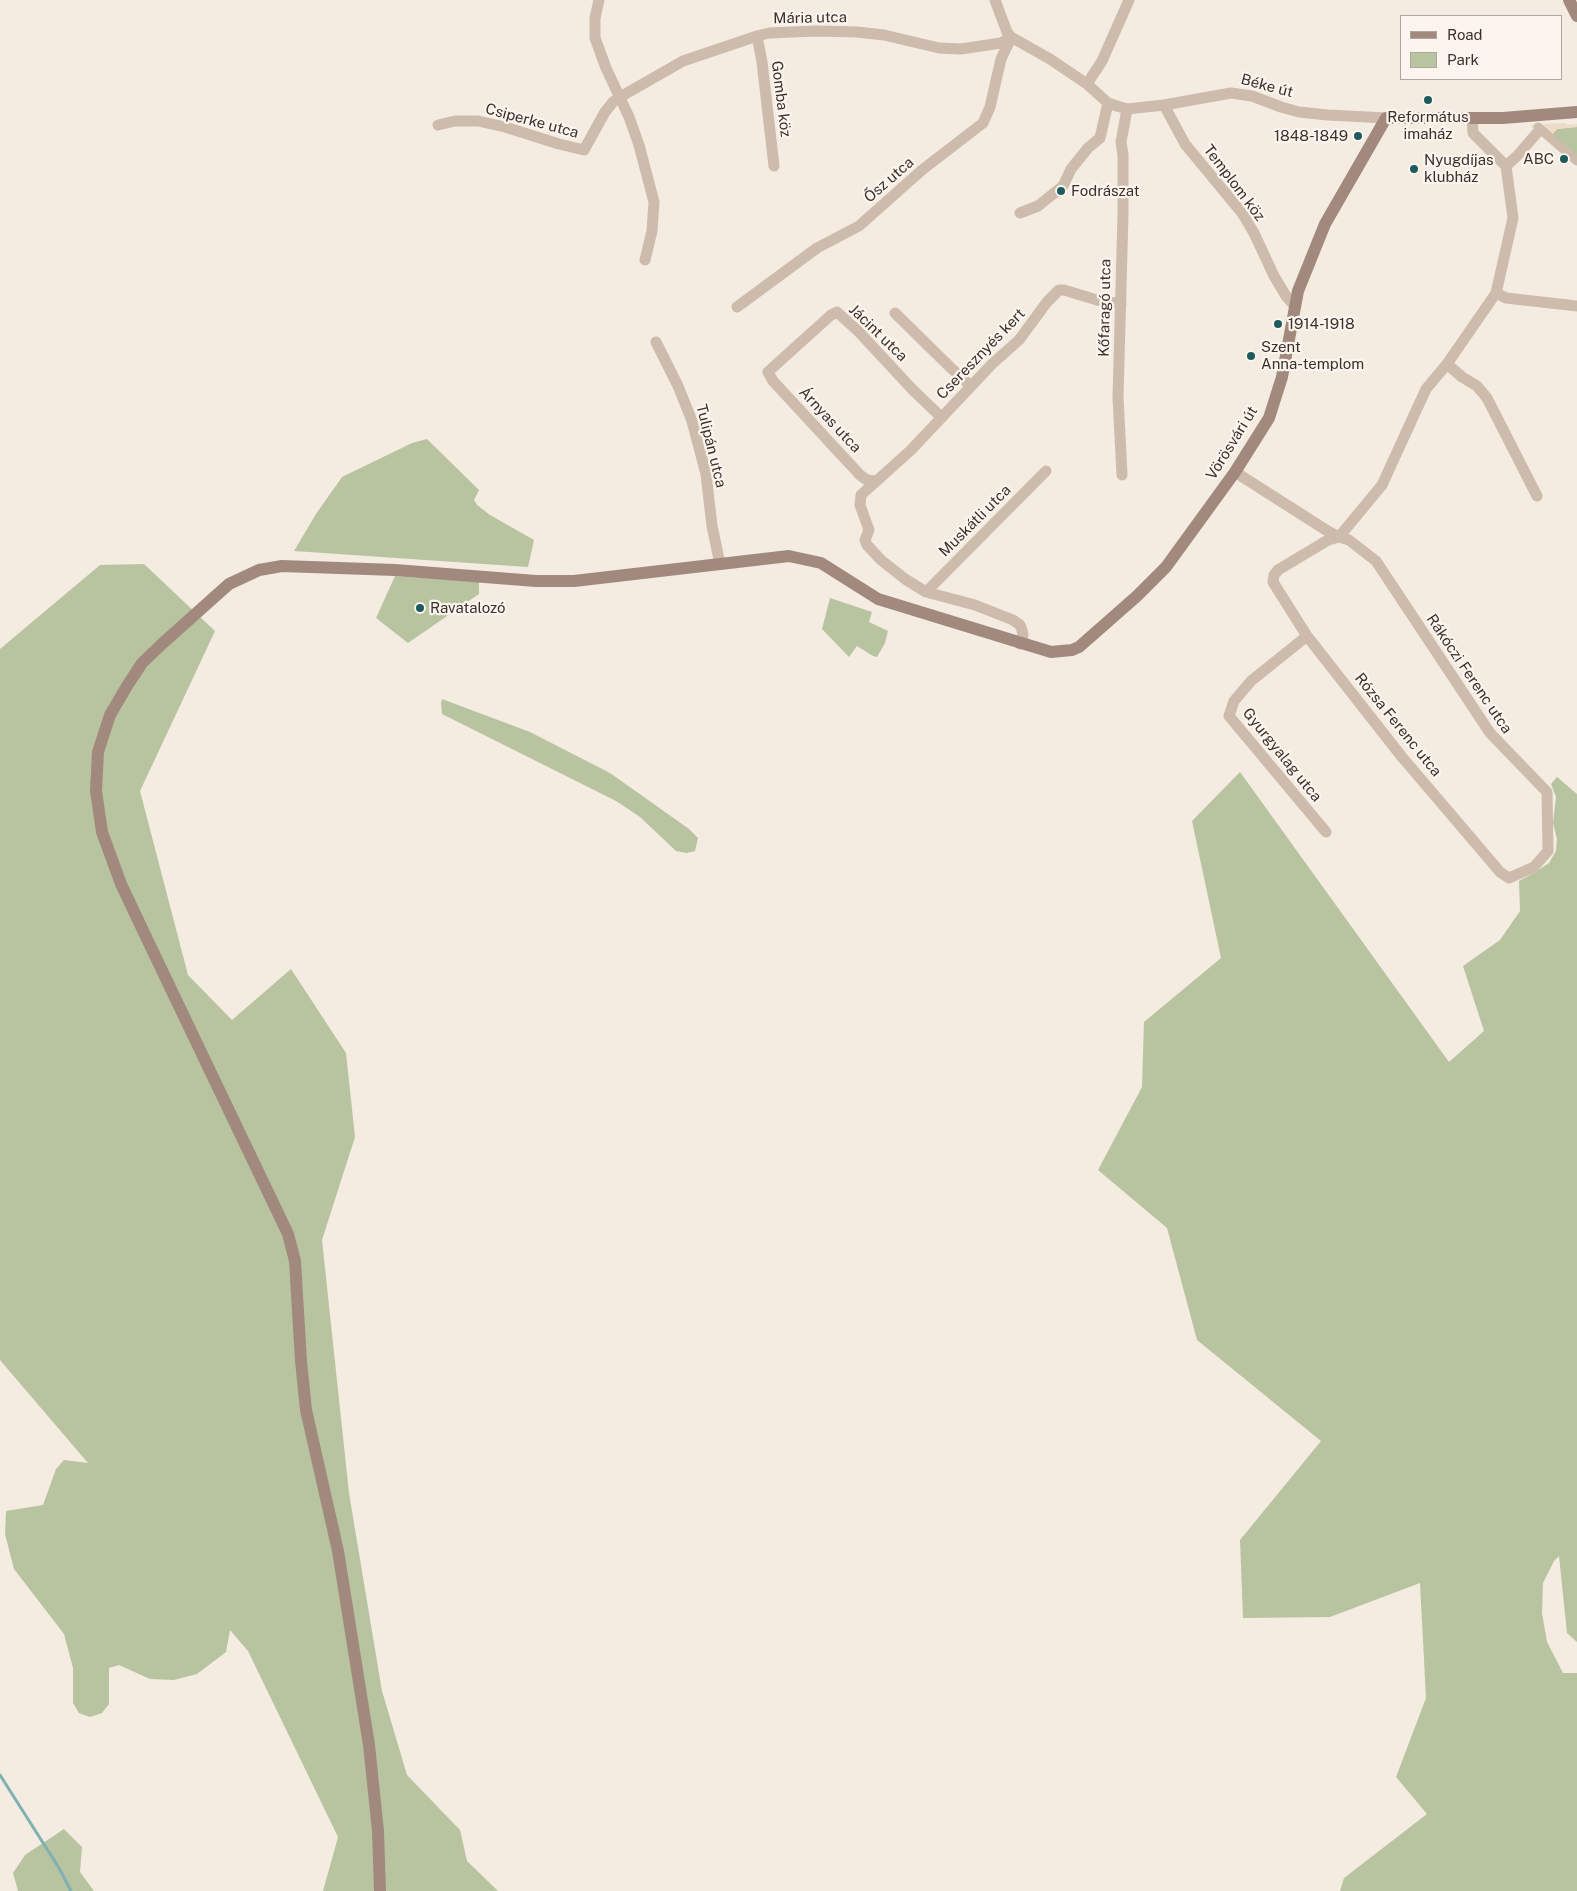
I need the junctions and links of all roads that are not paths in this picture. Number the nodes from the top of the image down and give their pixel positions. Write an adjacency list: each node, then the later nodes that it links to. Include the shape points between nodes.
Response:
1 (599, 0): 9 (street, via 594,38)
2 (995, 0): 7 (street)
3 (1129, 0): 8 (street, via 1102,61)
4 (1569, 0): 5 (main road)
5 (1577, 16)
6 (757, 36): 7 (street, Mária utca, via 817,31 857,32 961,49 1001,43); 9 (street, Mária utca, via 683,61); 21 (street, Gomba köz)
7 (1012, 37): 8 (street, Béke út); 29 (street, Ősz utca, via 1001,59 984,123 908,182 859,226 817,248)
8 (1087, 84): 10 (street, Béke út)
9 (620, 97): 16 (street, Csiperke utca, via 605,112 584,150 478,121); 24 (street, via 636,135 654,202)
10 (1108, 103): 12 (street, Béke út); 18 (street)
11 (1164, 105): 12 (street, Béke út); 14 (street, Béke út, via 1214,94 1244,94 1299,112); 27 (street, Templom köz, via 1185,144 1242,213 1274,276)
12 (1127, 108): 19 (street, Kőfaragó utca)
13 (1577, 112): 17 (main road, Béke út)
14 (1386, 118): 15 (main road, Béke út); 27 (main road, Vörösvári út, via 1325,224)
15 (1472, 118): 17 (main road, Béke út); 22 (street, via 1473,133)
16 (438, 125)
17 (1539, 125): 20 (street); 22 (street)
18 (1100, 138): 19 (street); 23 (street, via 1071,170 1063,186 1038,206)
19 (1121, 142): 26 (street, Kőfaragó utca)
20 (1577, 161)
21 (774, 166)
22 (1506, 166): 25 (street, via 1513,218)
23 (1020, 213)
24 (646, 260)
25 (1496, 293): 28 (street, via 1506,298); 32 (street)
26 (1121, 304): 34 (street, Cseresznyés kert, via 1059,290 1019,340); 38 (street, Kőfaragó utca, via 1118,397)
27 (1294, 305): 37 (main road, Vörösvári út, via 1279,390 1269,418)
28 (1577, 306)
29 (737, 307)
30 (895, 313): 34 (street)
31 (656, 342): 42 (street, Tulipán utca, via 692,421 706,474)
32 (1447, 364): 40 (street, via 1477,386 1487,398); 41 (street, via 1426,389 1382,485)
33 (768, 372): 35 (street, Jácint utca, via 837,312); 39 (street, Árnyas utca, via 860,475)
34 (971, 386): 35 (street, Cseresznyés kert)
35 (941, 417): 39 (street, Cseresznyés kert, via 911,450)
36 (1046, 472): 43 (street, Muskátli utca)
37 (1235, 472): 41 (street, Rákóczi Ferenc utca); 45 (main road, Vörösvári út, via 1166,567 1079,647 1051,652)
38 (1122, 475)
39 (875, 481): 43 (street, Cseresznyés kert, via 861,494 860,500 869,530 866,545 893,571)
40 (1537, 496)
41 (1339, 536): 44 (street, Rózsa Ferenc utca, via 1274,575 1273,582); 47 (street, Rákóczi Ferenc utca, via 1376,561 1490,733 1547,792 1548,851 1534,866)
42 (720, 564): 45 (main road, Vörösvári út, via 789,556 821,563 878,600); 48 (main road, Vörösvári út, via 574,581 311,566 259,570 229,584 142,664 110,715 98,752 96,790 102,832 122,884 288,1234 295,1261 306,1410 338,1551 354,1647 369,1745 378,1831)
43 (926, 592): 45 (street, via 975,605 1013,620 1020,625 1024,635)
44 (1307, 636): 46 (street, Gyurgyalag utca, via 1251,681 1234,701 1229,716); 47 (street, Rózsa Ferenc utca, via 1402,756 1500,872)
45 (1020, 644)
46 (1326, 832)
47 (1509, 878)
48 (380, 1891)

